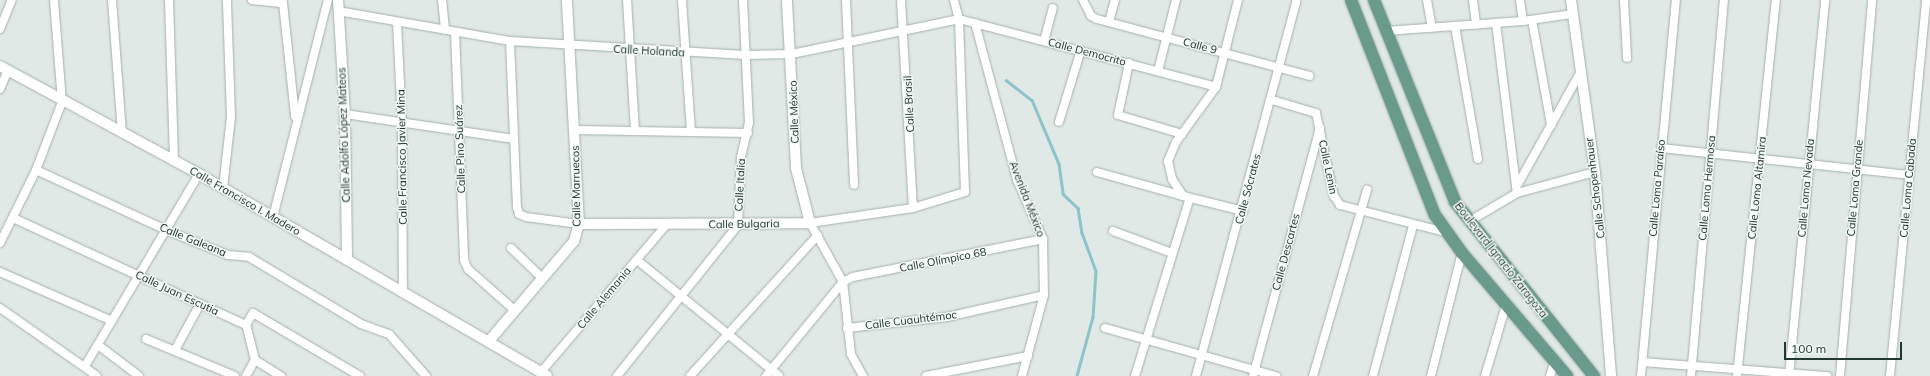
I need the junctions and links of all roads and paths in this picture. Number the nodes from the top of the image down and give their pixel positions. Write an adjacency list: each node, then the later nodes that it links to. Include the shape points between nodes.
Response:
1 (12, 0): 49 (street)
2 (54, 0): 75 (street)
3 (112, 0): 87 (street)
4 (169, 0): 94 (street)
5 (227, 0): 103 (street, via 231,117)
6 (252, 0): 77 (street, via 283,3)
7 (338, 0): 37 (street, Calle Adolfo López Mateos)
8 (442, 0): 50 (street)
9 (567, 0): 58 (street, Calle Marruecos)
10 (627, 0): 59 (street)
11 (682, 0): 61 (street)
12 (743, 0): 64 (street, Calle Italia)
13 (787, 0): 63 (street, Calle México)
14 (846, 0): 57 (street)
15 (902, 0): 51 (street, Calle Brasil)
16 (954, 0): 39 (street)
17 (1084, 0): 43 (street, Calle 9, via 1091,16)
18 (1114, 0): 43 (street)
19 (1176, 0): 54 (street)
20 (1238, 0): 62 (street)
21 (1297, 0): 68 (street, Calle Sócrates)
22 (1351, 0): 120 (main road, Boulevard Ignacio Zaragoza, via 1426,196)
23 (1374, 0): 52 (main road, Boulevard Ignacio Zaragoza)
24 (1427, 0): 48 (street)
25 (1473, 0): 46 (street)
26 (1520, 0): 41 (street)
27 (1571, 0): 38 (street, Calle Schopenhauer)
28 (1624, 0): 65 (street)
29 (1676, 0): 90 (street, Calle Loma Paraíso)
30 (1724, 0): 91 (street, Calle Loma Hermosa)
31 (1776, 0): 93 (street, Calle Loma Altamira)
32 (1825, 0): 95 (street, Calle Loma Nevada)
33 (1872, 0): 96 (street, Calle Loma Grande)
34 (1926, 0): 101 (street, Calle Loma Cabada)
35 (327, 4): 77 (street)
36 (1053, 8): 56 (street)
37 (338, 11): 42 (street, Calle Holanda); 76 (street, Calle Adolfo López Mateos)
38 (1572, 14): 40 (street); 70 (street, Calle Schopenhauer)
39 (959, 19): 44 (street, Calle Democrito); 51 (street, Calle Holanda); 107 (street, Calle Bulgaria, via 965,192)
40 (1532, 20): 41 (street); 80 (street)
41 (1523, 21): 45 (street)
42 (397, 22): 50 (street, Calle Holanda); 79 (street, Calle Francisco Javier Mina)
43 (1109, 22): 54 (street, Calle 9)
44 (975, 23): 56 (street, Calle Democrito); 122 (street, Avenida México, via 1017,180)
45 (1496, 24): 46 (street); 104 (street)
46 (1476, 25): 47 (street)
47 (1455, 26): 48 (street); 92 (street)
48 (1432, 28): 52 (street)
49 (0, 29)
50 (445, 30): 53 (street, Calle Holanda)
51 (905, 30): 57 (street, Calle Holanda); 107 (street, Calle Brasil)
52 (1386, 31): 113 (main road, Boulevard Ignacio Zaragoza, via 1444,180)
53 (455, 32): 55 (street, Calle Holanda); 83 (street, Calle Pino Suárez)
54 (1167, 38): 62 (street, Calle 9); 69 (street)
55 (510, 41): 58 (street, Calle Holanda); 89 (street)
56 (1044, 41): 60 (street, Calle Democrito)
57 (850, 43): 63 (street, Calle Holanda); 102 (street)
58 (568, 47): 59 (street, Calle Holanda); 82 (street, Calle Marruecos)
59 (629, 50): 61 (street, Calle Holanda); 84 (street)
60 (1081, 50): 66 (street, Calle Democrito); 78 (street)
61 (684, 53): 64 (street, Calle Holanda); 85 (street)
62 (1225, 53): 68 (street, Calle 9); 72 (street)
63 (792, 54): 64 (street, Calle Holanda); 112 (street, Calle México, via 796,168)
64 (746, 55): 86 (street, Calle Italia)
65 (1627, 58)
66 (1129, 63): 69 (street, Calle Democrito); 88 (street, via 1118,115)
67 (4, 68): 73 (street); 75 (street, Calle Francisco I. Madero)
68 (1279, 68): 71 (street, Calle 9); 74 (street, Calle Sócrates)
69 (1158, 71): 72 (street, Calle Democrito)
70 (1579, 75): 80 (street); 99 (street, Calle Schopenhauer)
71 (1309, 76)
72 (1216, 87): 88 (street)
73 (0, 89)
74 (1272, 100): 81 (street, Calle Lenin, via 1314,110); 108 (street, Calle Sócrates)
75 (62, 102): 87 (street, Calle Francisco I. Madero); 97 (street)
76 (345, 114): 79 (street); 127 (street, Calle Adolfo López Mateos)
77 (296, 121): 110 (street)
78 (1059, 122)
79 (402, 123): 83 (street); 133 (street, Calle Francisco Javier Mina)
80 (1551, 126): 104 (street)
81 (1320, 128): 109 (street, Calle Lenin, via 1336,201); 158 (street, Calle Descartes)
82 (576, 130): 84 (street); 114 (street, Calle Marruecos)
83 (460, 131): 89 (street); 139 (street, Calle Pino Suárez, via 465,265)
84 (635, 131): 85 (street)
85 (691, 132): 86 (street)
86 (748, 133): 116 (street, Calle Italia, via 741,157)
87 (122, 134): 94 (street, Calle Francisco I. Madero)
88 (1182, 134): 106 (street, via 1168,160 1172,179)
89 (514, 139): 114 (street, Calle Bulgaria, via 520,214)
90 (1660, 148): 91 (street); 154 (street, Calle Loma Paraíso)
91 (1709, 153): 93 (street); 156 (street, Calle Loma Hermosa)
92 (1478, 159)
93 (1760, 159): 95 (street); 159 (street, Calle Loma Altamira)
94 (174, 161): 100 (street, Calle Francisco I. Madero)
95 (1808, 164): 96 (street); 161 (street, Calle Loma Nevada)
96 (1856, 169): 101 (street); 189 (street, Calle Loma Grande)
97 (36, 170): 111 (street); 118 (street, Calle Galeana)
98 (1097, 172): 106 (street)
99 (1595, 172): 104 (street); 185 (street, Calle Schopenhauer)
100 (199, 174): 103 (street, Calle Francisco I. Madero); 118 (street)
101 (1909, 175): 190 (street, Calle Loma Cabada)
102 (854, 185)
103 (223, 188): 110 (street, Calle Francisco I. Madero)
104 (1518, 189): 113 (street)
105 (1367, 190): 109 (street)
106 (1186, 198): 108 (street); 125 (street)
107 (912, 208): 112 (street, Calle Bulgaria)
108 (1242, 211): 150 (street, Calle Sócrates)
109 (1359, 212): 117 (street, Calle Lenin); 178 (street)
110 (273, 217): 127 (street, Calle Francisco I. Madero)
111 (13, 218): 123 (street); 130 (street, Calle Juan Escutia)
112 (810, 222): 116 (street, Calle Bulgaria); 121 (street)
113 (1468, 222): 184 (main road, Boulevard Ignacio Zaragoza)
114 (579, 224): 115 (street, Calle Bulgaria); 131 (street, Calle Marruecos, via 574,241)
115 (667, 224): 116 (street, Calle Bulgaria); 128 (street, Calle Alemania)
116 (738, 225): 135 (street, Calle Italia)
117 (1413, 226): 120 (street, Calle Lenin); 179 (street)
118 (166, 230): 130 (street); 168 (street, Calle Galeana, via 228,255 249,257 361,324 389,334)
119 (1113, 231): 125 (street)
120 (1445, 232): 126 (main road, Boulevard Ignacio Zaragoza)
121 (818, 235): 132 (street); 144 (street)
122 (1042, 240): 132 (street, Calle Olímpico 68, via 853,277); 134 (street, Avenida México)
123 (0, 242)
124 (511, 248): 131 (street)
125 (1172, 253): 146 (street)
126 (1462, 254): 137 (main road, Boulevard Ignacio Zaragoza); 180 (street)
127 (347, 260): 133 (street, Calle Francisco I. Madero)
128 (637, 260): 135 (street); 160 (street, Calle Alemania)
129 (0, 272): 140 (street)
130 (139, 276): 136 (street, Calle Juan Escutia); 140 (street)
131 (542, 277): 139 (street, Calle Marruecos)
132 (844, 282): 142 (street); 157 (street)
133 (403, 292): 147 (street, Calle Francisco I. Madero)
134 (1044, 295): 142 (street, Calle Cuauhtémoc, via 947,317); 151 (street, Avenida México)
135 (681, 296): 144 (street); 169 (street, Calle Italia)
136 (200, 304): 141 (street, Calle Juan Escutia); 149 (street)
137 (1506, 305): 153 (main road, Boulevard Ignacio Zaragoza); 181 (street)
138 (0, 308): 155 (street)
139 (513, 309): 147 (street, Calle Marruecos)
140 (112, 321): 148 (street)
141 (246, 325): 152 (street); 167 (street, via 253,313)
142 (847, 328): 172 (street, via 851,354)
143 (1105, 328): 146 (street)
144 (726, 335): 157 (street); 170 (street)
145 (146, 339): 149 (street)
146 (1145, 340): 150 (street); 175 (street)
147 (489, 341): 160 (street, Calle Francisco I. Madero)
148 (98, 345): 155 (street); 163 (street)
149 (175, 350): 164 (street)
150 (1201, 355): 158 (street); 176 (street, Calle Sócrates)
151 (1028, 356): 173 (street); 174 (street, Avenida México)
152 (255, 360): 165 (street); 166 (street)
153 (1554, 361): 182 (street); 183 (main road, Boulevard Ignacio Zaragoza)
154 (1643, 362): 156 (street); 186 (street, Calle Loma Paraíso)
155 (85, 366): 162 (street)
156 (1692, 366): 159 (street); 187 (street, Calle Loma Hermosa)
157 (768, 373): 171 (street)
158 (1254, 373): 177 (street)
159 (1737, 373): 161 (street)
160 (542, 375)
161 (1789, 375): 188 (street)
162 (97, 376)
163 (139, 376)
164 (235, 376)
165 (246, 376)
166 (281, 376)
167 (360, 376)
168 (426, 376)
169 (617, 376)
170 (690, 376)
171 (779, 376)
172 (864, 376)
173 (926, 376)
174 (1022, 376)
175 (1135, 376)
176 (1196, 376)
177 (1276, 376)
178 (1313, 376)
179 (1373, 376)
180 (1431, 376)
181 (1485, 376)
182 (1550, 376)
183 (1567, 376)
184 (1594, 376)
185 (1611, 376)
186 (1641, 376)
187 (1691, 376)
188 (1827, 376)
189 (1840, 376)
190 (1890, 376)

